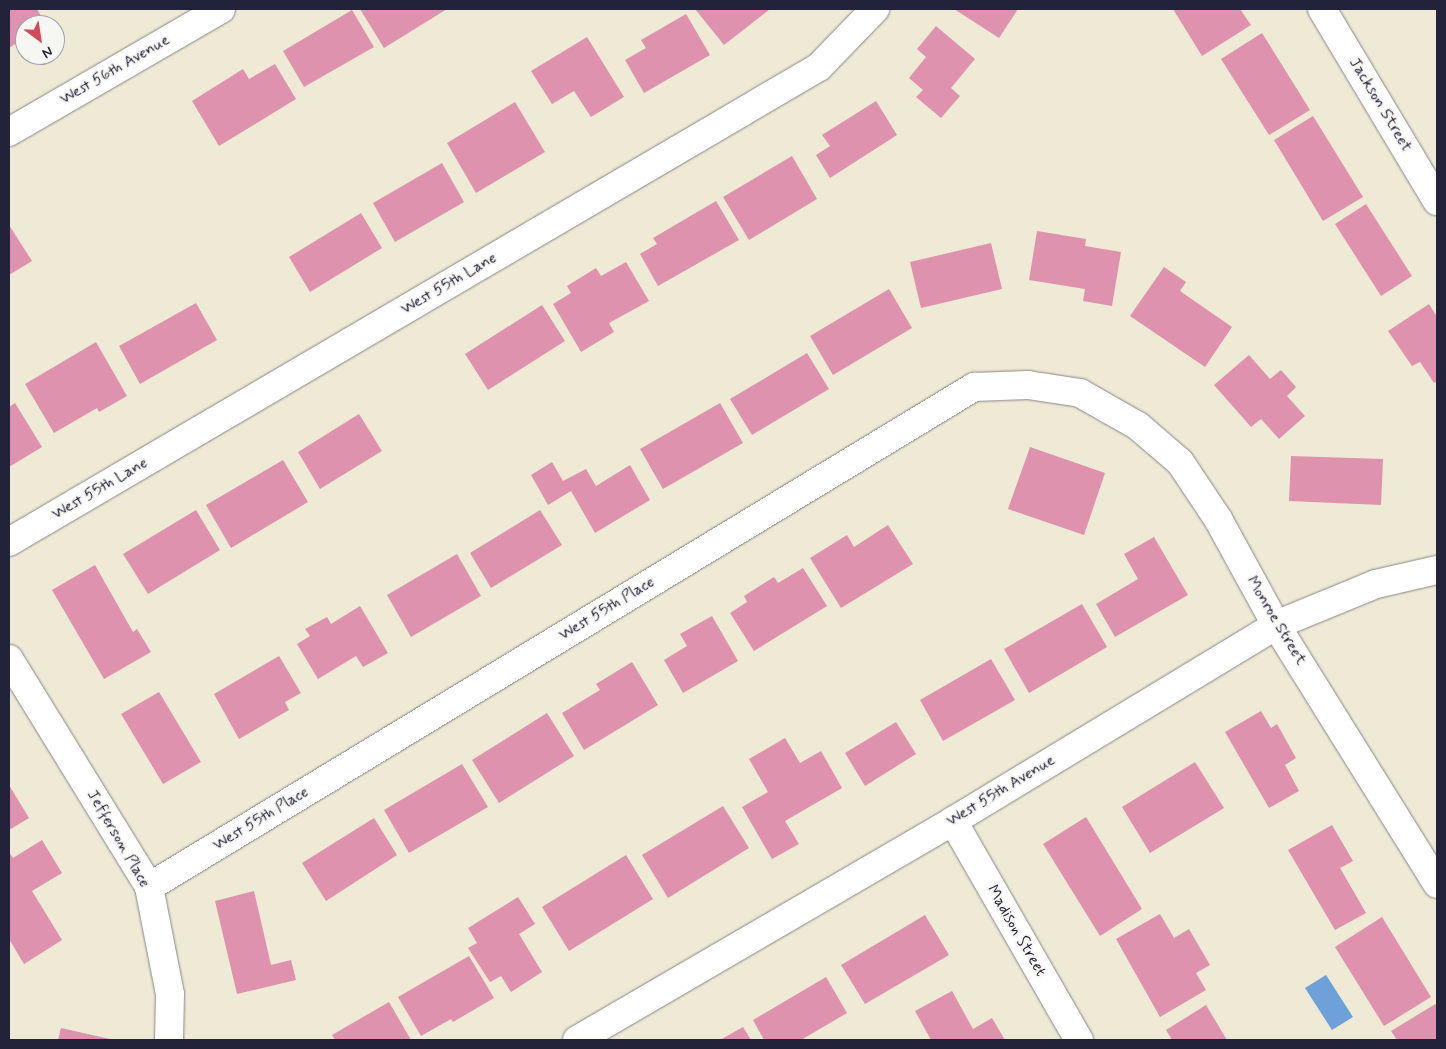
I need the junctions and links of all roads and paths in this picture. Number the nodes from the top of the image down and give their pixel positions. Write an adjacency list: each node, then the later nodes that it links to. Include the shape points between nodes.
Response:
1 (875, 9): 7 (street, West 55th Lane, via 819,67)
2 (1322, 9): 5 (street, Jackson Street)
3 (216, 10): 4 (street, West 56th Avenue)
4 (9, 132)
5 (1437, 201)
6 (1080, 393): 9 (street, Monroe Street, via 1138,426 1180,462 1218,519); 13 (street, West 55th Place, via 1028,385 974,387)
7 (9, 542)
8 (1437, 570): 9 (street, West 55th Avenue, via 1376,584)
9 (1276, 625): 11 (street, West 55th Avenue); 12 (street, Monroe Street)
10 (9, 659): 13 (street, Jefferson Place)
11 (953, 821): 15 (street, West 55th Avenue); 16 (street, Madison Street)
12 (1437, 884)
13 (149, 887): 14 (street, Jefferson Place, via 170,994)
14 (169, 1040)
15 (577, 1040)
16 (1079, 1040)

